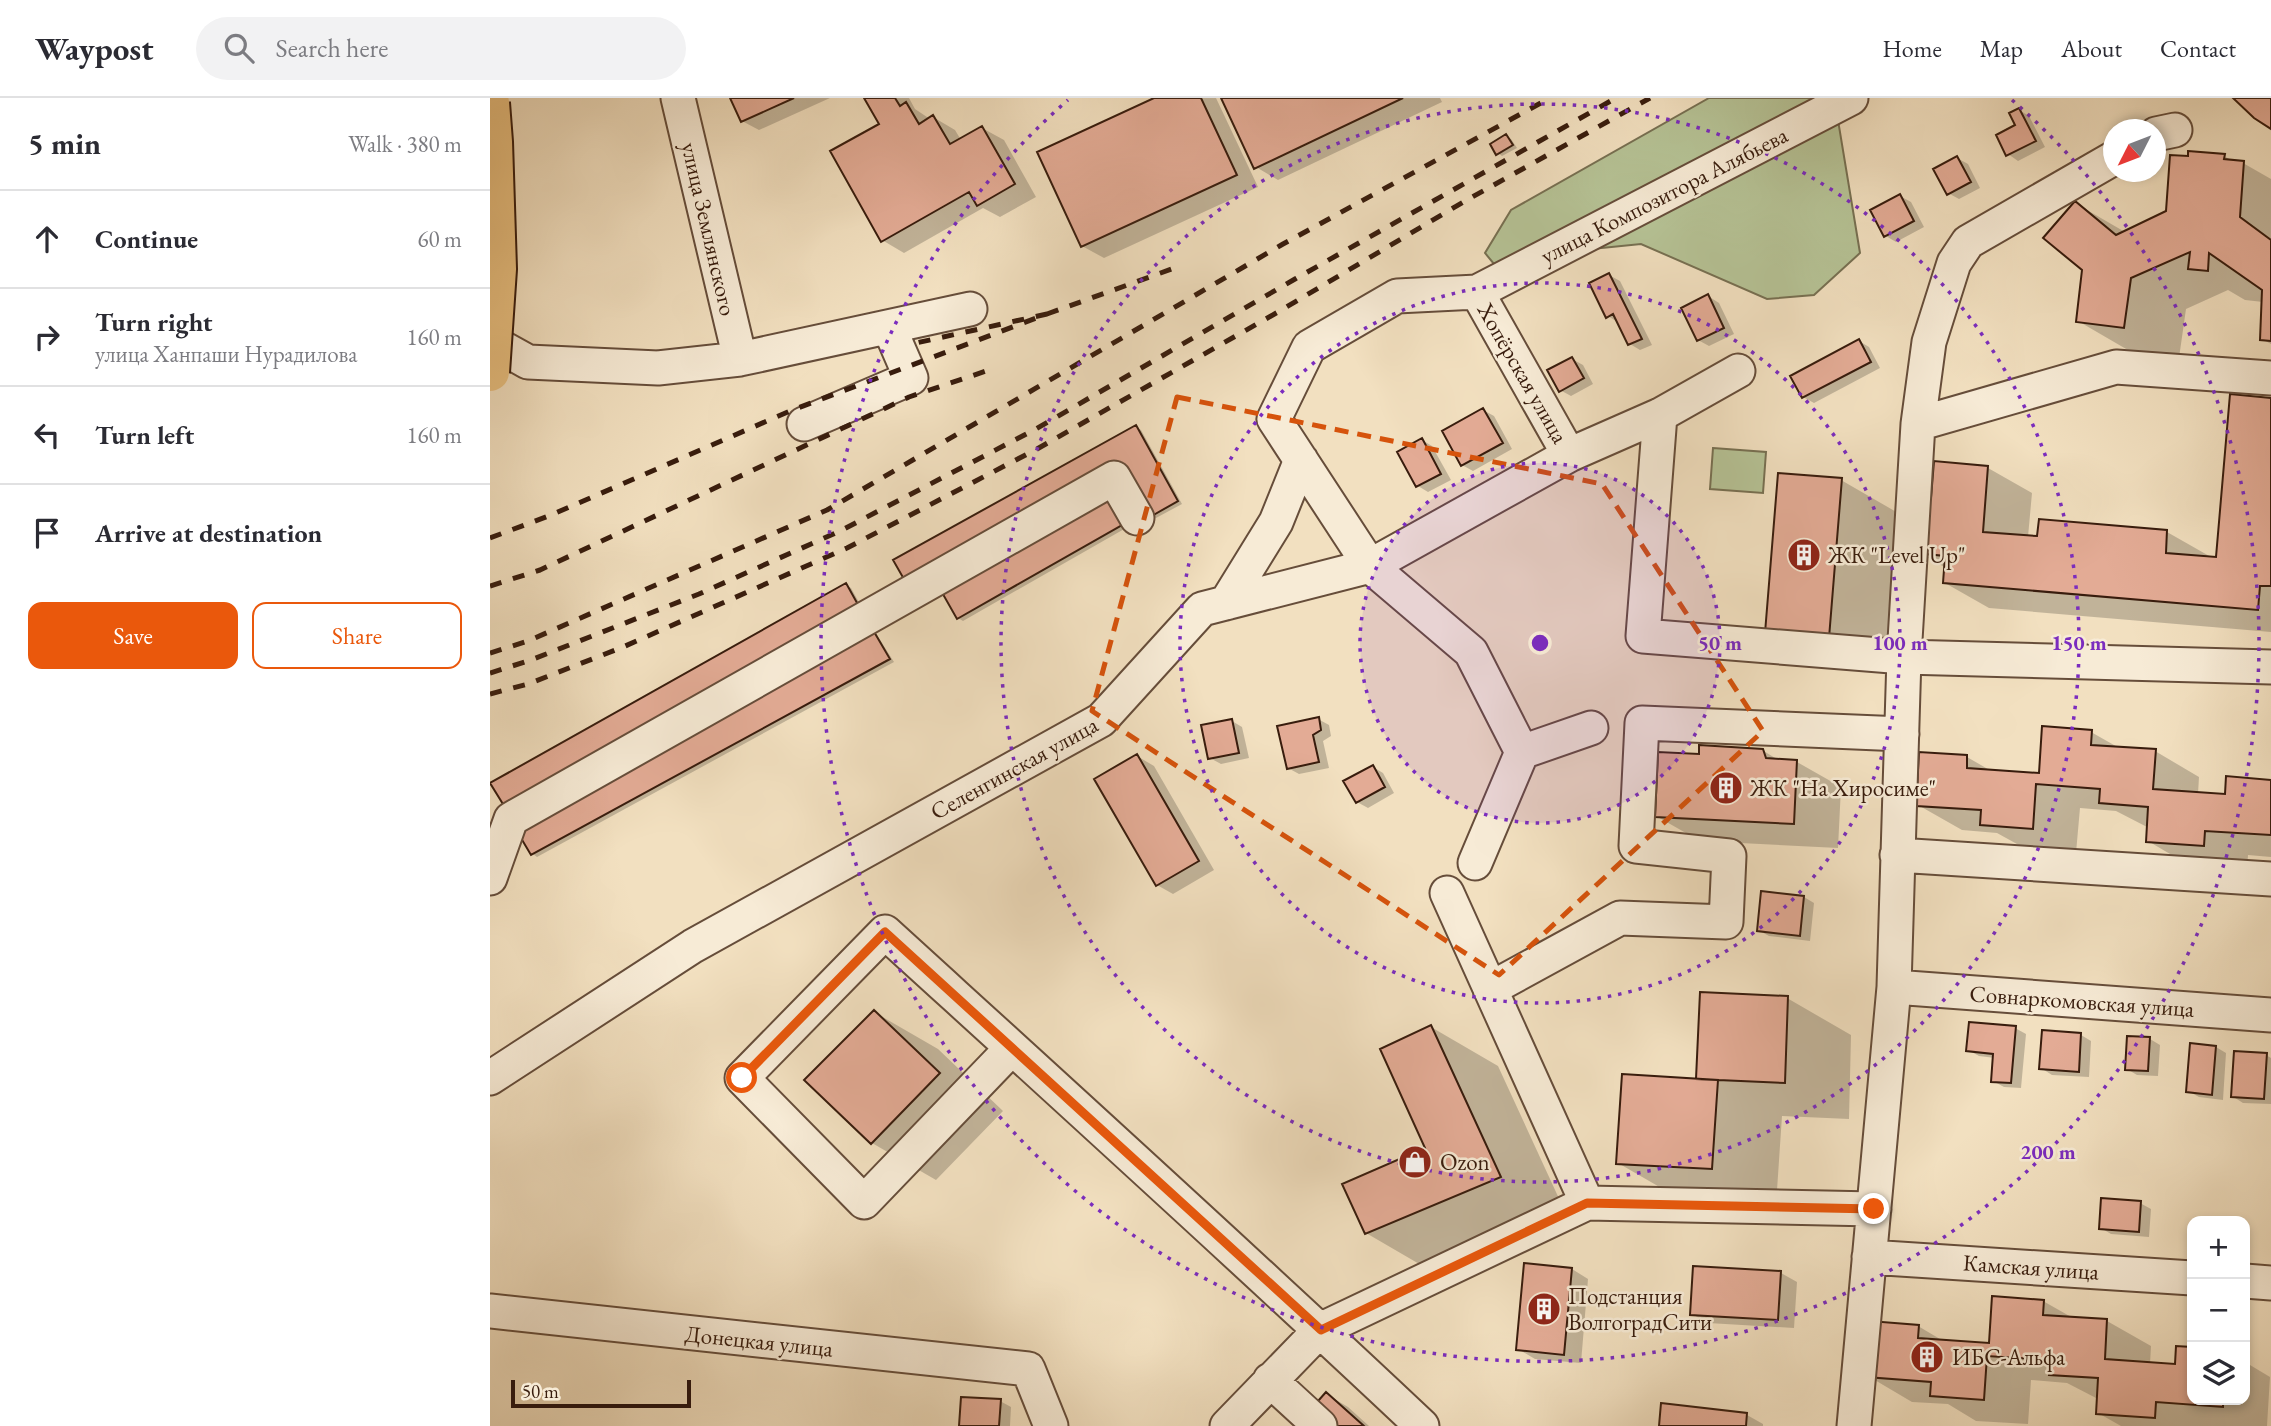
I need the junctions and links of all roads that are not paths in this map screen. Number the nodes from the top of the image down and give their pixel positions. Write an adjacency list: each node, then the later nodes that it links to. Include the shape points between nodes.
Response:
1 (678, 98): 9 (street, улица Землянского)
2 (1851, 98): 5 (street, улица Композитора Алябьева)
3 (490, 103): 11 (main road, bridge, via 497,269)
4 (2103, 164): 15 (street, via 1968,242 1954,263 1929,342)
5 (1477, 292): 16 (street, Хопёрская улица); 17 (street, via 1397,296 1309,347 1274,419)
6 (970, 309): 7 (street)
7 (889, 327): 9 (street); 14 (street, via 911,378)
8 (490, 341): 9 (street, via 528,362 658,368)
9 (740, 359)
10 (1738, 371): 13 (street)
11 (490, 372)
12 (2271, 378): 15 (street, via 2116,367)
13 (1660, 415): 16 (street); 21 (street, via 1643,636)
14 (804, 424)
15 (1918, 424): 21 (street)
16 (1569, 455): 19 (street, Селенгинская улица)
17 (1301, 460): 19 (street); 20 (street, via 1276,522)
18 (1137, 518): 28 (street, via 1114,478 510,819)
19 (1370, 566): 20 (street, Селенгинская улица); 25 (street, via 1471,652)
20 (1226, 603): 35 (street, Селенгинская улица, via 1202,609 1101,720 693,946)
21 (1904, 657): 22 (street); 24 (street)
22 (2271, 667)
23 (1591, 728): 25 (street)
24 (1902, 734): 26 (street); 32 (street, via 1642,723 1636,846 1729,856 1726,922 1620,918)
25 (1522, 752): 27 (street)
26 (1898, 855): 29 (street); 31 (street)
27 (1475, 863)
28 (490, 878)
29 (2271, 879)
30 (1447, 893): 32 (street)
31 (1894, 987): 33 (street, Совнаркомовская улица); 37 (street)
32 (1490, 989): 36 (street)
33 (2271, 1015)
34 (1012, 1048): 34 (street, via 885,932 742,1078 864,1202); 43 (street)
35 (490, 1078)
36 (1587, 1203): 37 (street); 43 (street)
37 (1874, 1209): 38 (street)
38 (1869, 1256): 39 (street, Камская улица); 49 (street)
39 (2187, 1278)
40 (2250, 1281): 41 (street)
41 (2271, 1283)
42 (490, 1311): 45 (street, Донецкая улица, via 1028,1369)
43 (1321, 1330): 44 (street); 48 (street)
44 (1270, 1380): 46 (street); 47 (street)
45 (1051, 1426)
46 (1227, 1426)
47 (1320, 1426)
48 (1422, 1426)
49 (1854, 1426)

